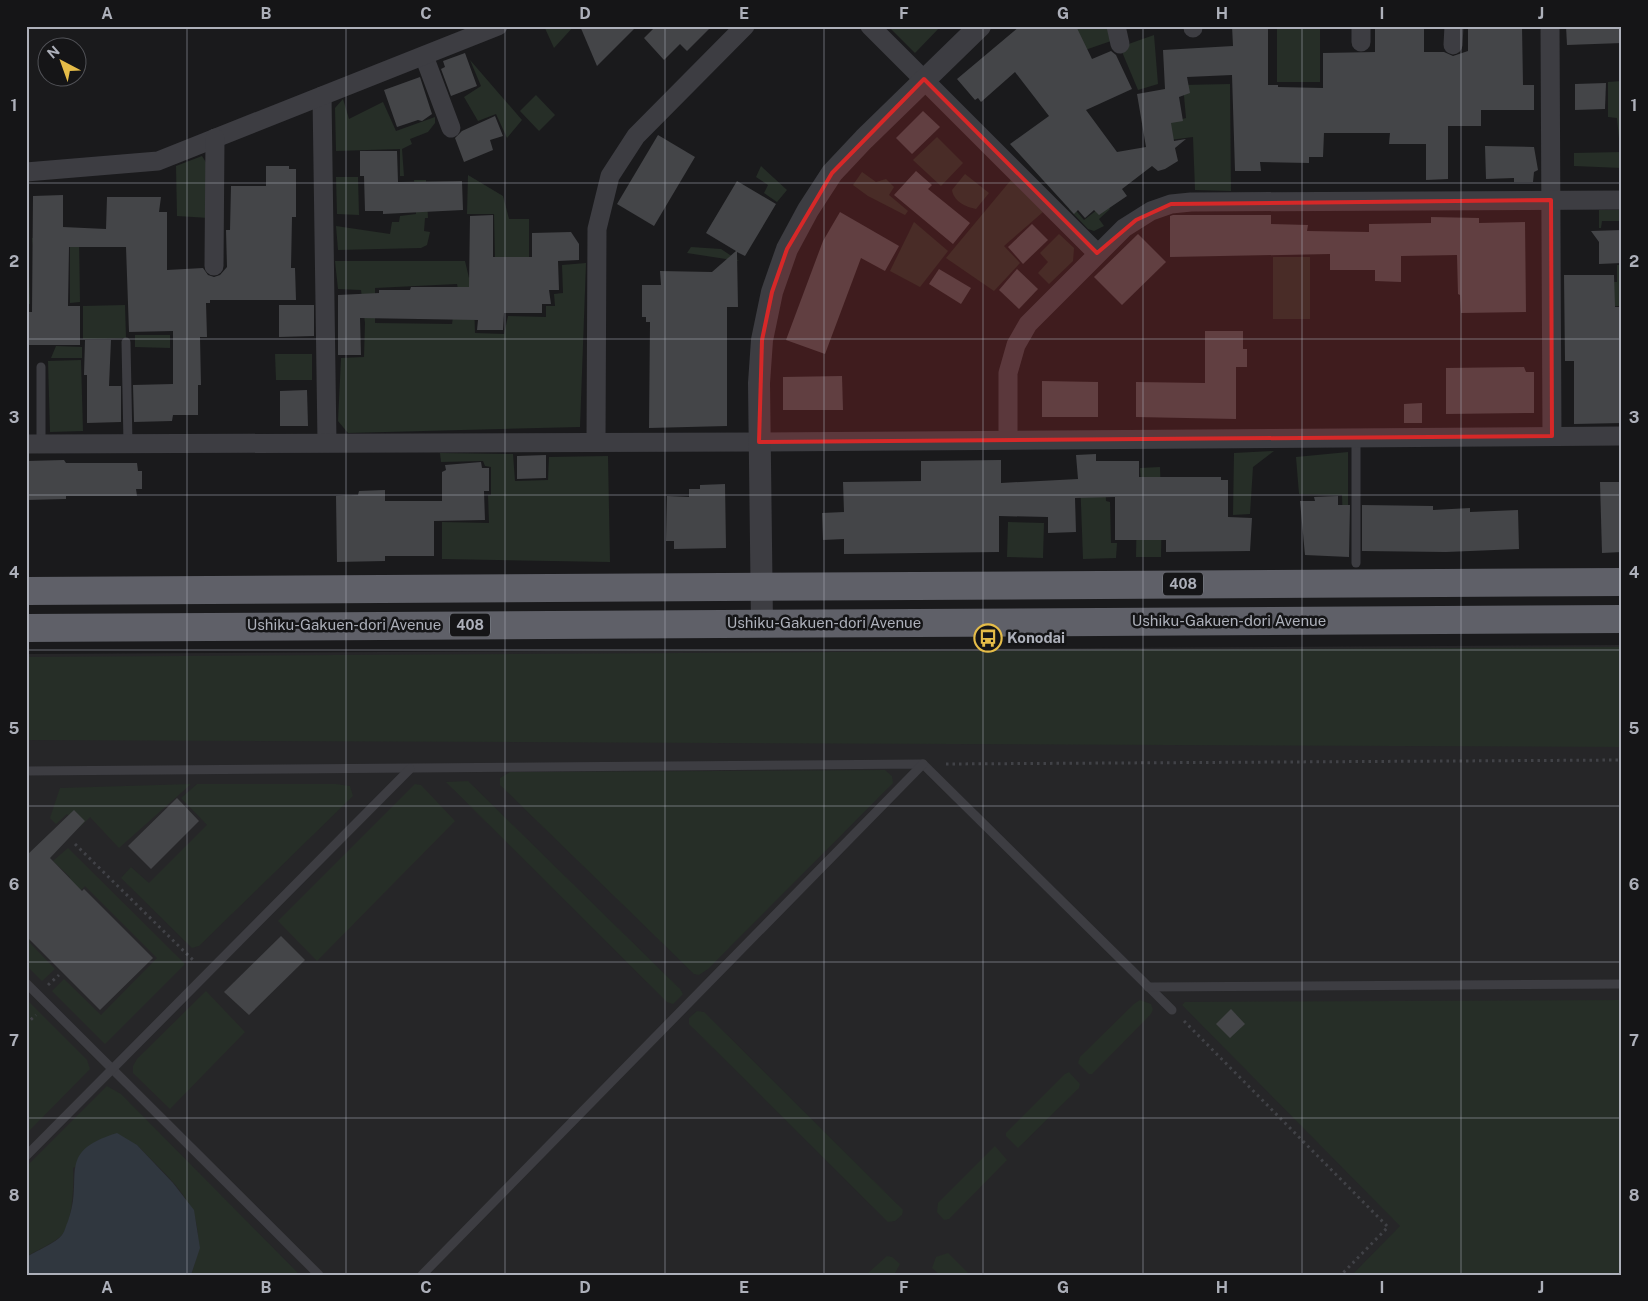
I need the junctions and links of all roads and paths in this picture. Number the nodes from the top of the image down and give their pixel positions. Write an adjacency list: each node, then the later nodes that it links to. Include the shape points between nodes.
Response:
1 (498, 26): 8 (street)
2 (745, 26): 25 (street, via 636,136 610,176 597,229)
3 (870, 26): 9 (street)
4 (980, 26): 9 (street)
5 (1454, 26): 7 (street)
6 (1550, 26): 14 (street)
7 (1453, 45)
8 (424, 56): 10 (street); 11 (street)
9 (924, 79): 16 (street); 26 (street, via 832,173 787,249 772,292 762,340)
10 (322, 96): 12 (street); 24 (street)
11 (451, 128)
12 (215, 138): 13 (street, via 158,161); 17 (street)
13 (26, 172)
14 (1551, 200): 15 (street); 16 (street, via 1171,204 1136,220); 20 (street)
15 (1622, 200)
16 (1098, 253): 23 (street, via 1028,324 1016,345 1008,373)
17 (214, 266)
18 (126, 342): 28 (lane)
19 (41, 366): 27 (lane)
20 (1552, 436): 21 (street); 22 (street)
21 (1622, 436)
22 (1356, 437): 23 (street); 29 (lane)
23 (1008, 439): 26 (street)
24 (326, 442): 25 (street); 28 (street)
25 (596, 442): 26 (street)
26 (759, 442): 31 (street)
27 (33, 444): 28 (street)
28 (128, 444)
29 (1356, 562)
30 (1622, 582): 31 (highway, 408)
31 (760, 587): 32 (highway, 408); 34 (street)
32 (26, 591)
33 (1622, 619): 34 (highway, Ushiku-Gakuen-dori Avenue / 408)
34 (762, 623): 35 (highway, Ushiku-Gakuen-dori Avenue / 408)
35 (26, 628)
36 (1622, 760): 37 (path)
37 (923, 764): 38 (lane); 44 (lane); 49 (lane)
38 (410, 769): 39 (lane); 41 (lane)
39 (26, 771)
40 (75, 844): 41 (path)
41 (206, 973): 46 (lane)
42 (26, 983): 46 (lane)
43 (1622, 984): 44 (lane)
44 (1148, 987): 45 (lane)
45 (1172, 1010): 50 (path, via 1388,1227)
46 (112, 1068): 47 (lane); 48 (lane)
47 (26, 1156)
48 (319, 1275)
49 (422, 1275)
50 (1341, 1275)

